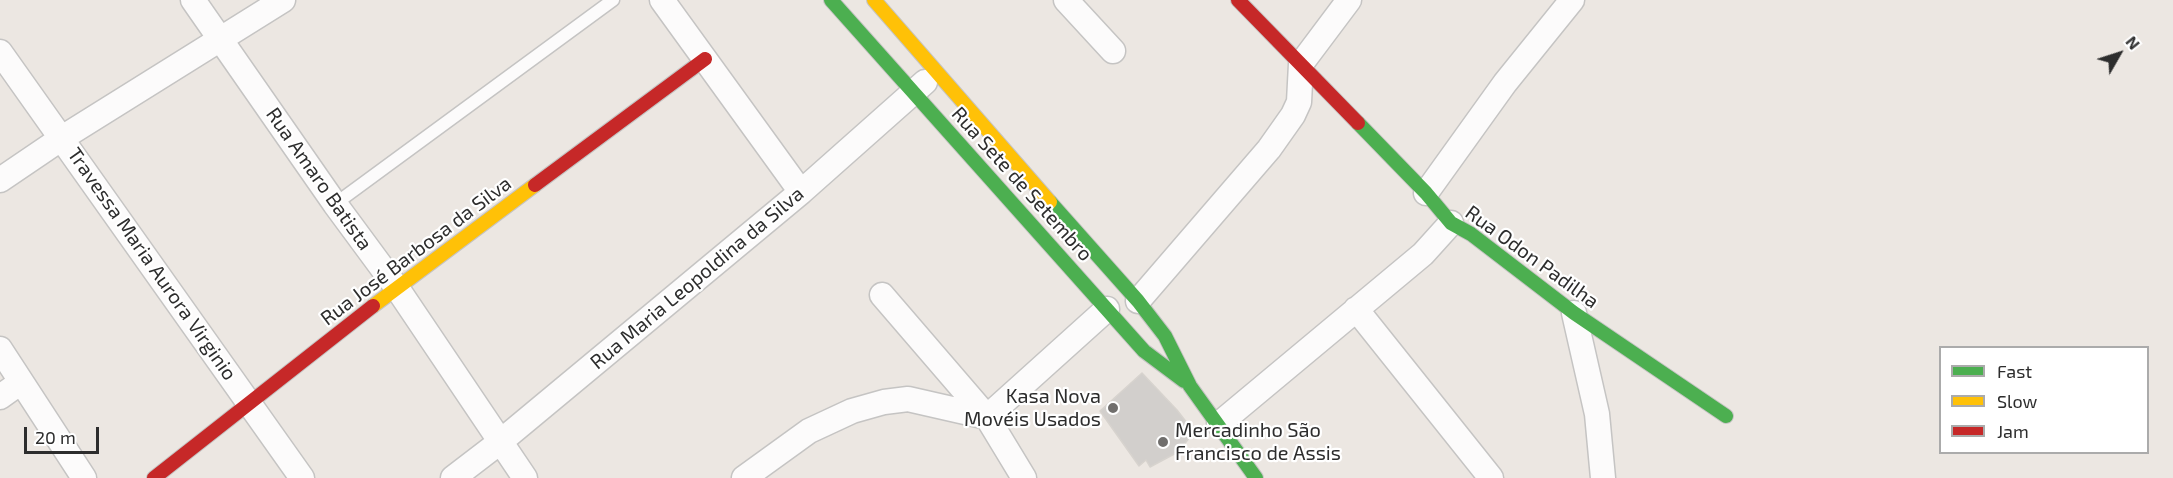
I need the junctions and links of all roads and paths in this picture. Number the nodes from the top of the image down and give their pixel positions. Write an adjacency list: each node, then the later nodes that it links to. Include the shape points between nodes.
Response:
1 (193, 0): 12 (street, Rua Amaro Batista)
2 (283, 0): 12 (street)
3 (613, 0): 23 (lane)
4 (662, 0): 15 (street)
5 (831, 0): 11 (street, Rua Sete de Setembro)
6 (1065, 0): 13 (street)
7 (1239, 0): 16 (street, Rua Odon Padilha)
8 (1349, 0): 16 (street)
9 (1572, 0): 22 (street, via 1505,83)
10 (877, 4): 11 (street); 17 (street, Rua Sete de Setembro)
11 (854, 28): 18 (street, Rua Sete de Setembro)
12 (221, 39): 19 (street); 23 (street, Rua Amaro Batista)
13 (1113, 51)
14 (0, 52): 19 (street, Travessa Maria Aurora Virginio)
15 (705, 60): 21 (street); 25 (street, Rua José Barbosa da Silva)
16 (1301, 64): 22 (street, Rua Odon Padilha); 27 (street, via 1299,102 1293,115 1269,149)
17 (936, 73): 18 (street, Rua Maria Leopoldina da Silva); 27 (street, Rua Sete de Setembro)
18 (914, 92): 21 (street, Rua Maria Leopoldina da Silva); 28 (street, Rua Sete de Setembro)
19 (62, 138): 20 (street); 35 (street, Travessa Maria Aurora Virginio)
20 (0, 180)
21 (801, 192): 39 (street, Rua Maria Leopoldina da Silva)
22 (1426, 193): 24 (street, Rua Odon Padilha)
23 (335, 204): 25 (street, Rua Amaro Batista)
24 (1451, 223): 29 (street, via 1423,254); 30 (street, Rua Odon Padilha)
25 (397, 288): 35 (street, Rua José Barbosa da Silva); 39 (street, Rua Amaro Batista)
26 (882, 295): 37 (street)
27 (1138, 301): 33 (street, Rua Sete de Setembro, via 1165,336)
28 (1107, 309): 33 (street, Rua Sete de Setembro, via 1144,351); 37 (street)
29 (1356, 309): 38 (street); 48 (street)
30 (1574, 313): 36 (street, Rua Odon Padilha); 49 (street, via 1597,414)
31 (0, 349): 32 (street)
32 (21, 382): 34 (street); 40 (street)
33 (1190, 386): 38 (street, Rua Sete de Setembro)
34 (0, 397)
35 (250, 402): 41 (street, Rua José Barbosa da Silva); 42 (street, Travessa Maria Aurora Virginio)
36 (1725, 416)
37 (987, 417): 45 (street, via 908,399 884,402 852,411 809,431); 46 (street)
38 (1219, 424): 47 (street, Rua Sete de Setembro)
39 (500, 442): 43 (street, Rua Maria Leopoldina da Silva); 44 (street, Rua Amaro Batista)
40 (84, 478)
41 (154, 478)
42 (302, 478)
43 (453, 478)
44 (525, 478)
45 (744, 478)
46 (1024, 478)
47 (1256, 478)
48 (1491, 478)
49 (1603, 478)

